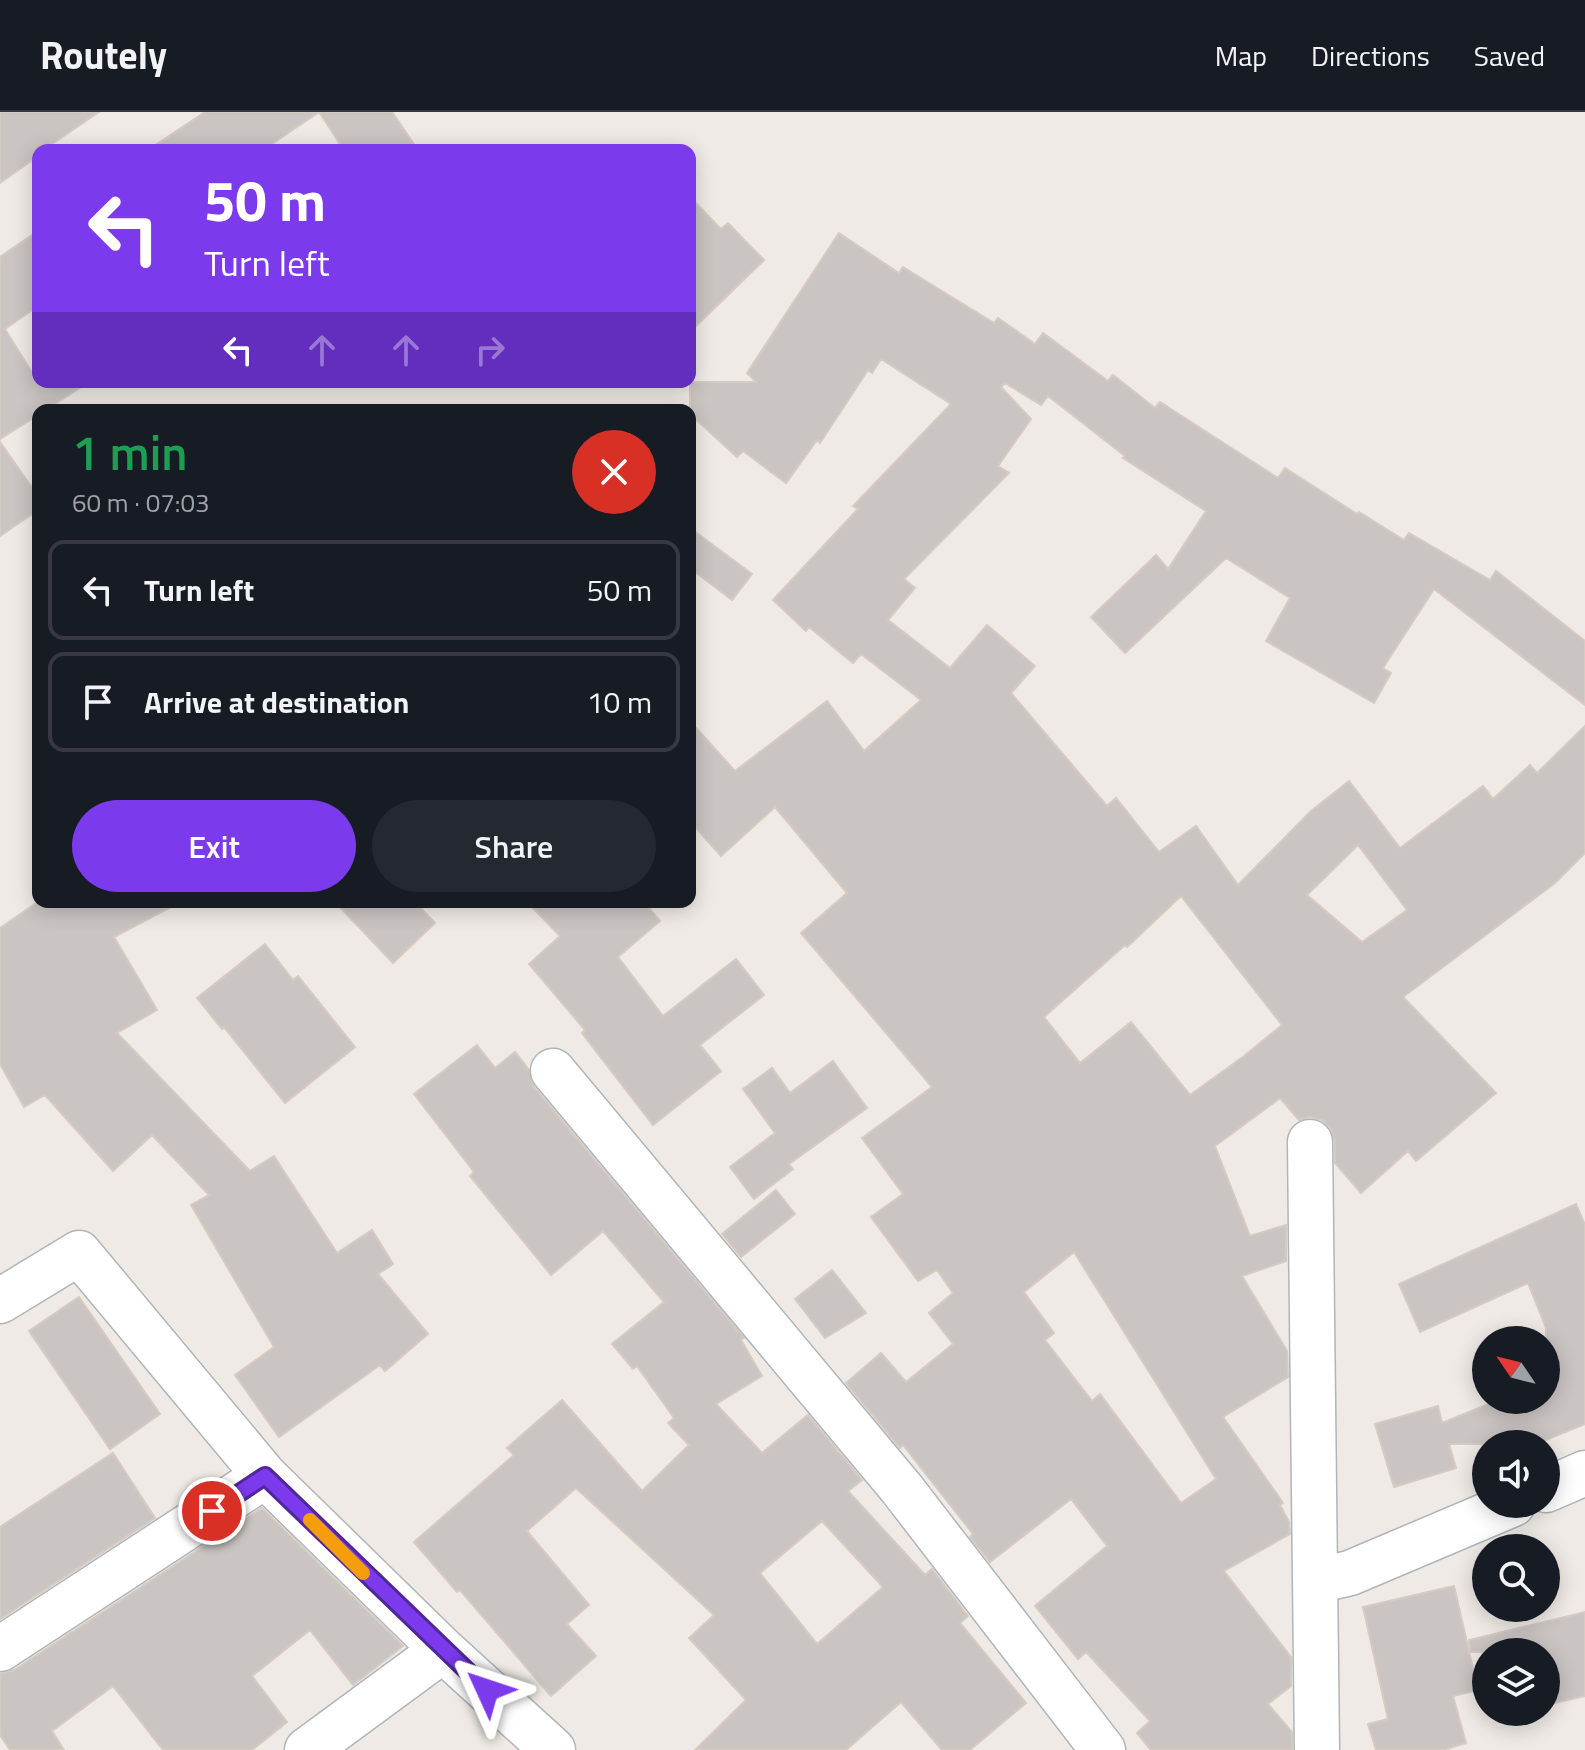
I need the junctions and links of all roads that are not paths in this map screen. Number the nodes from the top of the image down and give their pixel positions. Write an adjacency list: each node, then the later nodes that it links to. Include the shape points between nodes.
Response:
1 (553, 1071): 13 (street, via 902,1489)
2 (1310, 1142): 8 (street)
3 (0, 1301): 5 (street, via 79,1253)
4 (1585, 1473): 6 (street)
5 (265, 1476): 9 (street); 10 (street)
6 (1560, 1484)
7 (1480, 1518): 8 (street, via 1350,1573)
8 (1316, 1581): 14 (street)
9 (0, 1649)
10 (443, 1650): 11 (street); 12 (street)
11 (307, 1750)
12 (553, 1750)
13 (1103, 1750)
14 (1317, 1750)

